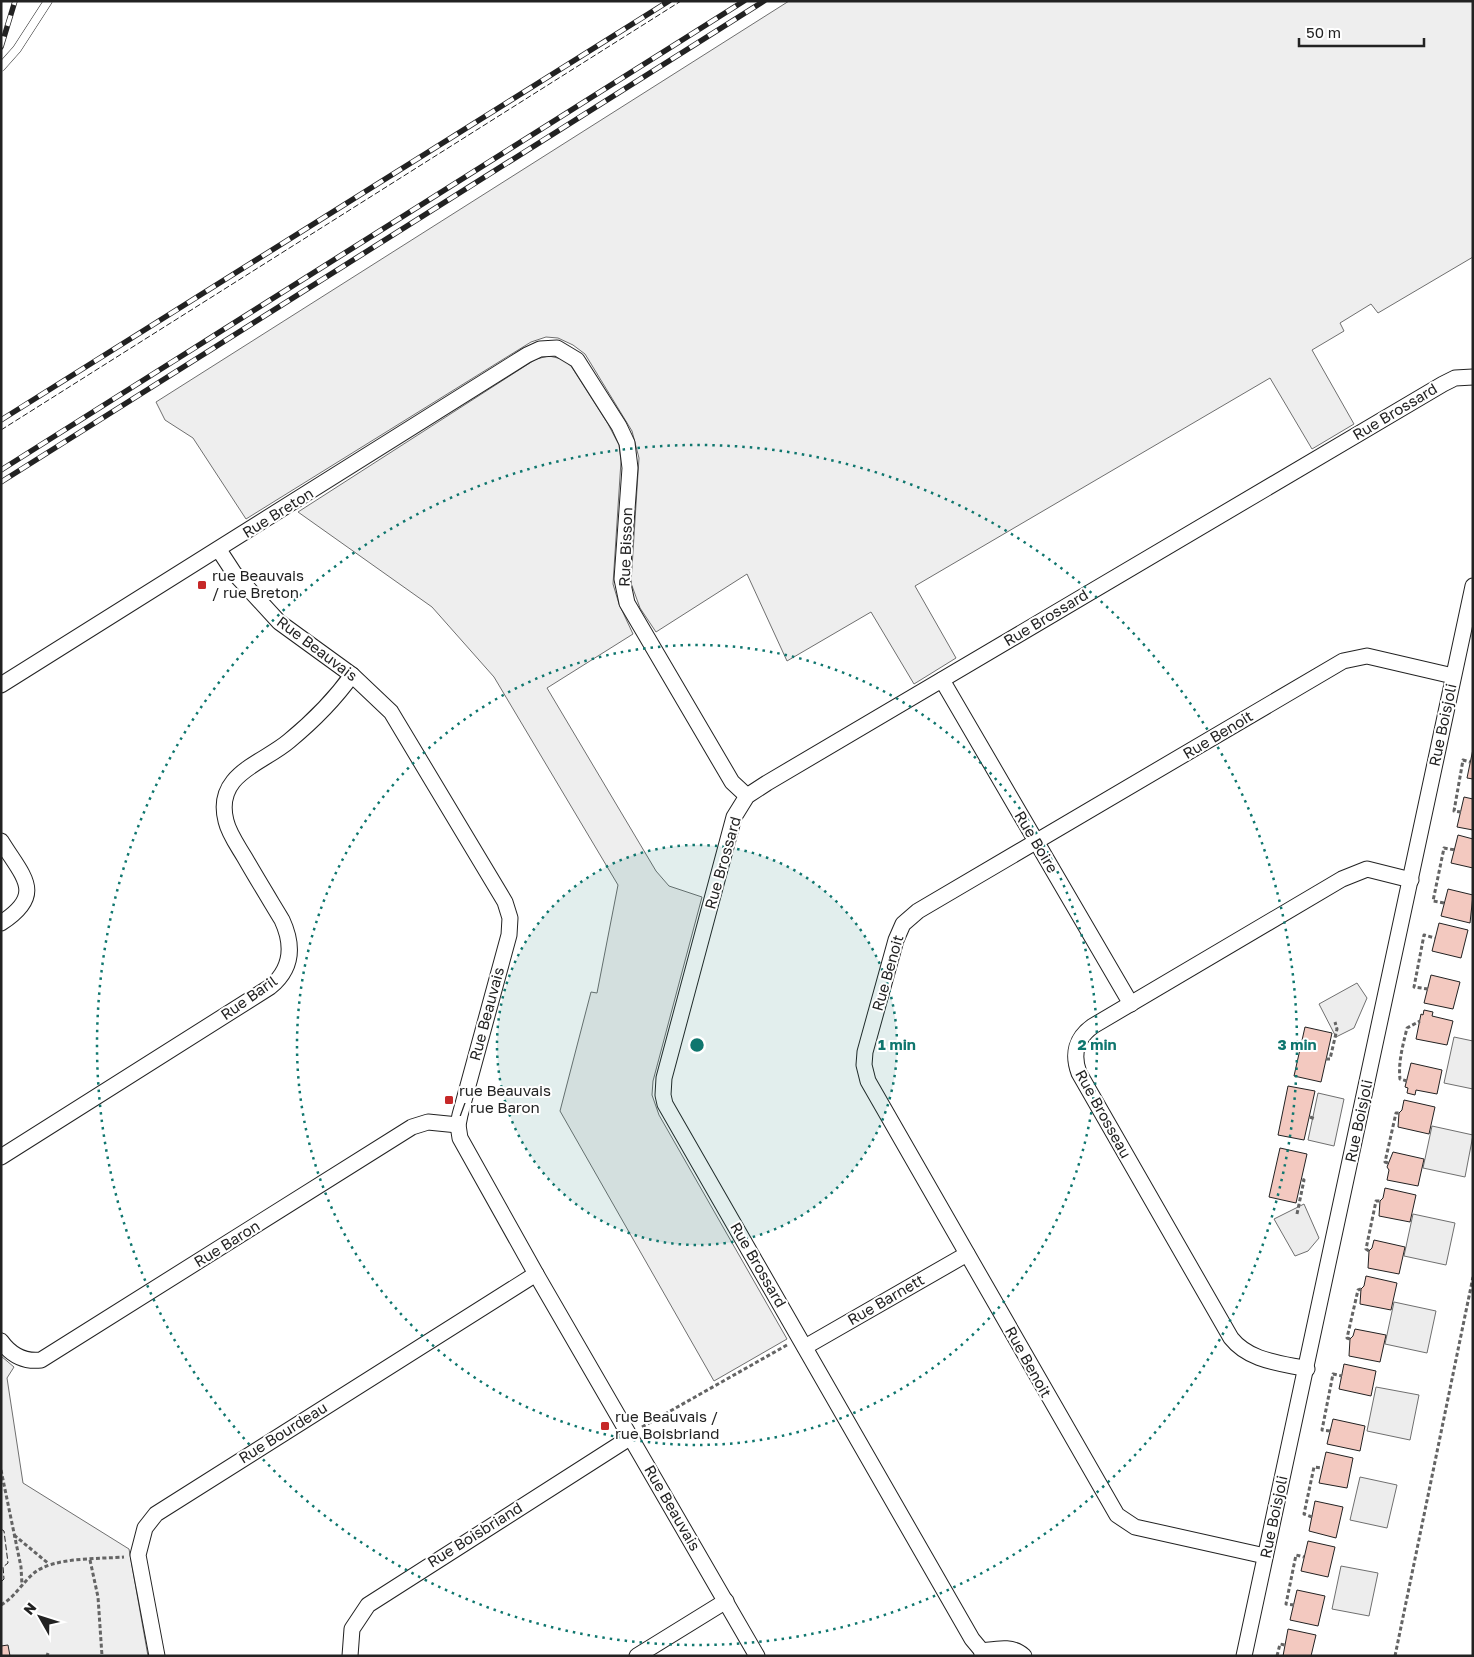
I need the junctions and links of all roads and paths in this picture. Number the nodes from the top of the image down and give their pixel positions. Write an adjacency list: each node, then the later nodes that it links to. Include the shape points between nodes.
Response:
1 (48, 1): 2 (lane, via 18,49)
2 (1, 67)
3 (557, 348): 5 (street, Rue Breton, via 540,349 527,355); 12 (street, Rue Bisson, via 572,355 582,366 630,450 622,579 627,603 732,782)
4 (1473, 377): 9 (street, Rue Brossard, via 1455,378 1442,384)
5 (219, 550): 7 (street, Rue Beauvais, via 234,573 279,622); 10 (street, Rue Breton)
6 (1473, 586): 8 (street, Rue Boisjoli)
7 (352, 675): 30 (street, Rue Beauvais, via 391,712 505,902 510,918 509,934); 31 (street, Rue Baril, via 288,742 238,775 224,802 229,832 286,927 290,956 283,974 270,987)
8 (1453, 676): 15 (street, Rue Benoit, via 1367,656 1343,661); 17 (street, Rue Boisjoli)
9 (942, 680): 12 (street, Rue Brossard); 15 (street, Rue Boire)
10 (1, 685)
11 (1470, 762): 13 (path, via 1463,760 1458,784 1454,811)
12 (747, 796): 44 (street, Rue Brossard, via 734,817 664,1078 663,1095 669,1112)
13 (1461, 812)
14 (1, 841): 19 (street, via 24,878 28,895 21,909)
15 (1036, 842): 22 (street, Rue Boire); 37 (street, Rue Benoit, via 918,911 903,924 864,1059 868,1081)
16 (1455, 850): 18 (path, via 1444,848 1433,901)
17 (1410, 880): 22 (street, Rue Brosseau, via 1367,870 1353,874); 45 (street, Rue Boisjoli)
18 (1444, 903)
19 (1, 923)
20 (1435, 938): 21 (path, via 1424,935 1414,988)
21 (1428, 989)
22 (1131, 1004): 45 (street, Rue Brosseau, via 1082,1035 1075,1057 1079,1073 1231,1338 1255,1357)
23 (1420, 1021): 26 (path, via 1407,1028 1402,1049 1400,1079)
24 (1335, 1022): 25 (path, via 1337,1030 1330,1059)
25 (1326, 1059)
26 (1407, 1081)
27 (1399, 1113): 32 (path, via 1396,1113 1389,1138 1385,1162)
28 (1310, 1117): 29 (path)
29 (1315, 1119)
30 (458, 1124): 38 (street, Rue Beauvais, via 460,1138); 42 (street, Rue Baron, via 428,1122 412,1127 41,1360 18,1357)
31 (1, 1157)
32 (1388, 1163)
33 (1302, 1179): 35 (path)
34 (1380, 1201): 36 (path, via 1376,1201 1366,1249)
35 (1297, 1214)
36 (1369, 1251)
37 (967, 1254): 44 (street, Rue Barnett); 54 (street, Rue Benoit, via 1116,1515 1135,1526)
38 (536, 1274): 48 (street, Rue Beauvais); 65 (street, Rue Bourdeau, via 156,1514 142,1534 138,1555)
39 (1473, 1277): 72 (path)
40 (1360, 1289): 41 (path, via 1347,1338)
41 (1350, 1339)
42 (1, 1341)
43 (790, 1343): 48 (path)
44 (805, 1347): 63 (street, Rue Brossard)
45 (1307, 1369): 54 (street, Rue Boisjoli)
46 (1342, 1376): 47 (path, via 1333,1374 1322,1430)
47 (1330, 1431)
48 (635, 1433): 59 (street, Rue Beauvais); 66 (street, Rue Boisbriand, via 368,1605 352,1629)
49 (1322, 1468): 51 (path, via 1314,1467 1304,1514)
50 (1, 1470): 52 (path)
51 (1312, 1516)
52 (13, 1534): 57 (path); 58 (path)
53 (129, 1556): 56 (path)
54 (1265, 1556): 70 (street, Rue Boisjoli)
55 (1304, 1557): 61 (path, via 1296,1555 1286,1604)
56 (90, 1560): 57 (path); 64 (path, via 98,1597)
57 (50, 1564): 58 (path, via 34,1572)
58 (22, 1586): 60 (path)
59 (726, 1601): 67 (street); 68 (street, Rue Beauvais)
60 (1, 1605)
61 (1294, 1605)
62 (1285, 1645): 71 (path, via 1280,1644)
63 (982, 1653): 69 (street, Rue Brossard, via 1011,1649)
64 (102, 1656)
65 (157, 1656)
66 (350, 1656)
67 (637, 1656)
68 (757, 1656)
69 (1024, 1656)
70 (1244, 1656)
71 (1277, 1656)
72 (1395, 1656)

